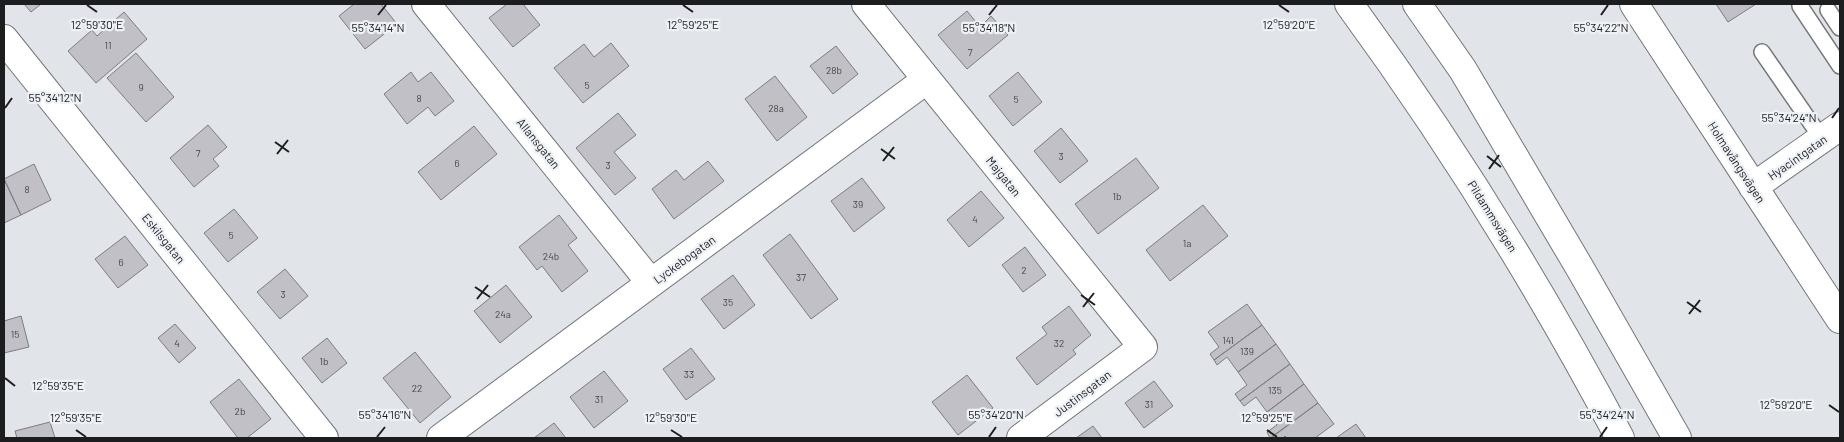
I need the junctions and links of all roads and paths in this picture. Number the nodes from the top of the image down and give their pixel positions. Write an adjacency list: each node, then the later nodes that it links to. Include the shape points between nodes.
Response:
1 (426, 4): 15 (street, Allansgatan)
2 (866, 4): 12 (street, Majgatan)
3 (1348, 4): 21 (street, Pildammsvägen, via 1435,126 1520,259)
4 (1417, 4): 22 (street, via 1468,78)
5 (1634, 4): 14 (street, Holmavångsvägen)
6 (1800, 6): 11 (lane)
7 (1828, 10): 8 (lane)
8 (1840, 28)
9 (4, 39): 18 (street, Eskilsgatan)
10 (1762, 52): 13 (lane)
11 (1840, 66)
12 (926, 80): 15 (street, Lyckebogatan); 17 (street, Majgatan)
13 (1831, 133): 14 (street, Hyacintgatan)
14 (1753, 187): 16 (street, Holmavångsvägen)
15 (652, 283): 19 (street, Lyckebogatan)
16 (1840, 319)
17 (1143, 347): 20 (street, Justinsgatan)
18 (324, 438)
19 (441, 438)
20 (1021, 438)
21 (1620, 438)
22 (1677, 438)

